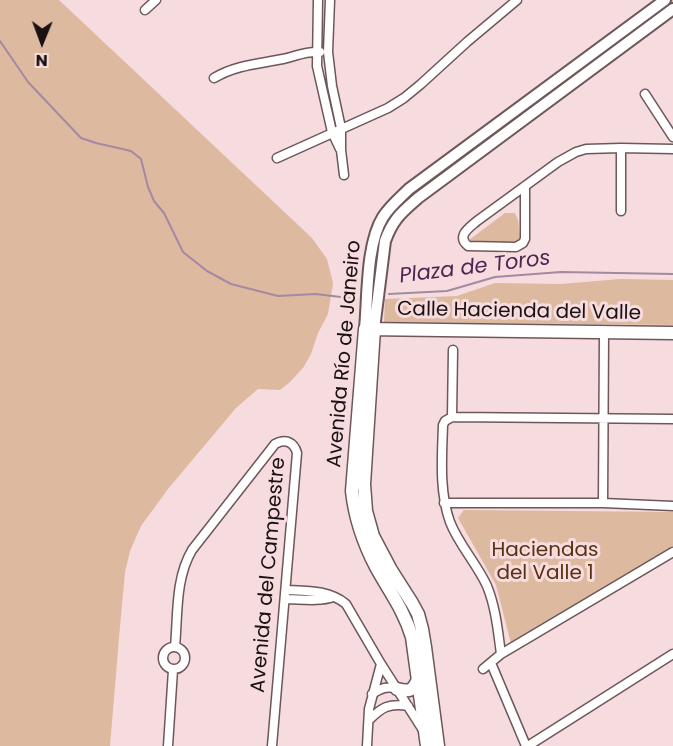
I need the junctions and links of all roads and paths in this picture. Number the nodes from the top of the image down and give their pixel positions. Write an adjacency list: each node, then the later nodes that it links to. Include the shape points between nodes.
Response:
1 (156, 0): 7 (street)
2 (318, 0): 8 (street)
3 (330, 0): 9 (street)
4 (517, 0): 12 (street, via 404,98)
5 (665, 0): 22 (street, Avenida Río de Janeiro, via 391,206 377,229 373,245)
6 (673, 9): 22 (street, Avenida Río de Janeiro, via 399,214 386,241)
7 (145, 10)
8 (316, 52): 9 (street); 10 (street, via 228,70); 13 (street)
9 (328, 52): 12 (street)
10 (214, 78)
11 (645, 94): 14 (street)
12 (341, 128): 13 (street); 17 (street)
13 (332, 132): 17 (street); 18 (street)
14 (673, 137)
15 (621, 148): 16 (street); 20 (street, via 576,152); 21 (street)
16 (673, 149)
17 (341, 150): 19 (street)
18 (277, 158)
19 (344, 175)
20 (525, 186): 20 (street, via 523,243 516,247 465,244 466,230)
21 (621, 211)
22 (370, 329): 23 (main road, Calle Hacienda del Valle); 41 (main road, Avenida Río de Janeiro, via 352,491 354,511 376,567 408,623); 51 (main road, Avenida Río de Janeiro, via 366,511 373,536 420,621)
23 (604, 333): 24 (main road, Calle Hacienda del Valle); 27 (street)
24 (673, 333)
25 (453, 350): 26 (street)
26 (452, 417): 27 (street); 29 (street, via 443,425)
27 (604, 418): 28 (street); 30 (street)
28 (673, 419)
29 (444, 503): 30 (street); 35 (street, via 450,523 491,598)
30 (603, 503): 31 (street)
31 (673, 506)
32 (672, 555): 35 (street)
33 (286, 594): 34 (street, Avenida del Campestre, via 297,453 285,441 275,444 187,559 180,580); 38 (street, via 339,598); 48 (street, Avenida del Campestre)
34 (175, 647): 40 (street, via 166,650 162,659); 40 (street, via 184,652 185,659 183,666)
35 (501, 654): 37 (street)
36 (673, 654): 52 (street)
37 (491, 663): 39 (street); 52 (street)
38 (381, 664): 42 (street); 43 (street)
39 (483, 669)
40 (173, 670): 47 (street)
41 (418, 678): 42 (main road, via 415,687); 46 (main road, Avenida Río de Janeiro)
42 (397, 689): 43 (street, via 386,688); 44 (street)
43 (372, 694): 45 (street)
44 (408, 706): 45 (street, via 386,707); 46 (street)
45 (369, 720): 49 (street)
46 (426, 740): 50 (street)
47 (168, 746)
48 (272, 746)
49 (367, 746)
50 (432, 746)
51 (438, 746)
52 (527, 746)

